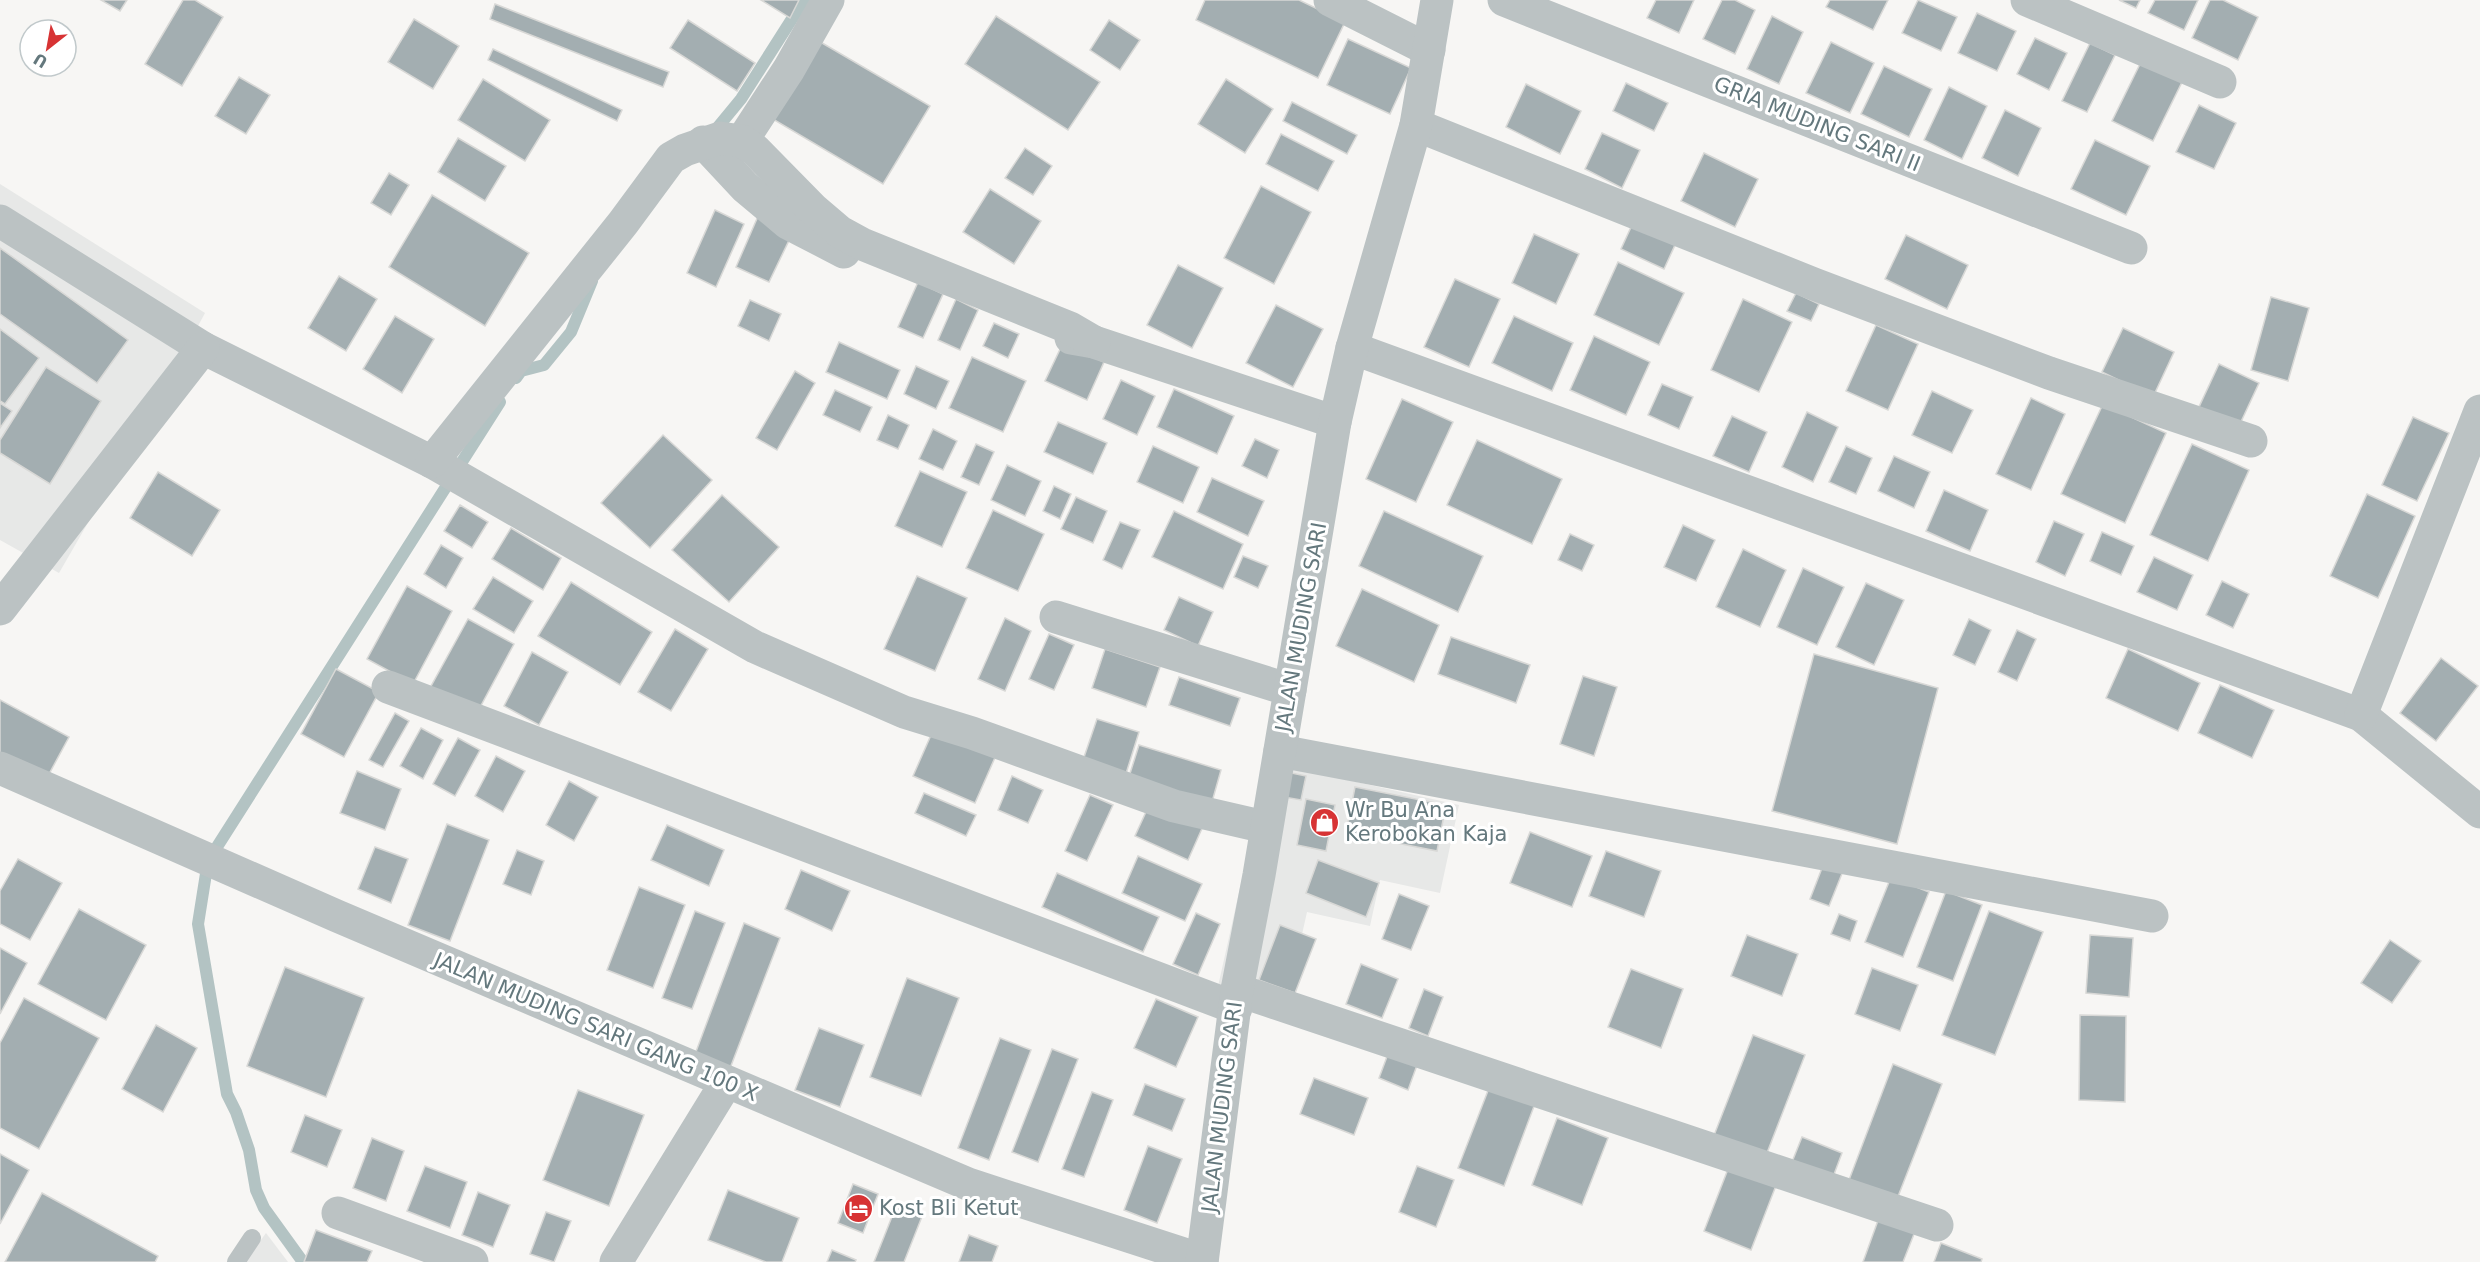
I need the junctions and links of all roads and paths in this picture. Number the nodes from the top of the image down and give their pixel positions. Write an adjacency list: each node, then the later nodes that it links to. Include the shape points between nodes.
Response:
1 (828, 0): 9 (street)
2 (1330, 0): 6 (street)
3 (1437, 0): 6 (street, JALAN MUDING SARI)
4 (1504, 0): 12 (street, GRIA MUDING SARI II)
5 (2027, 0): 7 (street)
6 (1429, 50): 8 (street, JALAN MUDING SARI)
7 (2220, 82)
8 (1416, 125): 15 (street, JALAN MUDING SARI); 18 (street, via 2049,373)
9 (742, 141): 10 (street, via 720,138); 13 (street, via 840,232 1070,328)
10 (703, 142): 13 (street, via 746,187 797,228 863,261 1067,337); 19 (street, via 671,158)
11 (0, 221): 14 (street)
12 (2131, 248)
13 (1094, 342): 17 (street)
14 (203, 348): 19 (street); 20 (street)
15 (1352, 348): 17 (street, JALAN MUDING SARI); 24 (street)
16 (2480, 411): 24 (street)
17 (1335, 422): 23 (street, JALAN MUDING SARI)
18 (2251, 441)
19 (432, 462): 28 (street, via 755,647 818,675 904,712 1174,806)
20 (0, 609)
21 (1056, 617): 23 (street)
22 (388, 687): 30 (street)
23 (1290, 690): 25 (street, JALAN MUDING SARI)
24 (2361, 715): 27 (street)
25 (1280, 751): 28 (street, JALAN MUDING SARI); 29 (street)
26 (0, 768): 31 (street, JALAN MUDING SARI GANG 100 X)
27 (2480, 812)
28 (1265, 827): 30 (street, JALAN MUDING SARI)
29 (2152, 916)
30 (1237, 999): 33 (street); 35 (street, JALAN MUDING SARI)
31 (726, 1083): 35 (street, JALAN MUDING SARI GANG 100 X, via 968,1184); 38 (street)
32 (338, 1213): 37 (street)
33 (1937, 1225)
34 (252, 1238): 36 (lane)
35 (1202, 1261)
36 (236, 1262)
37 (472, 1262)
38 (616, 1262)

